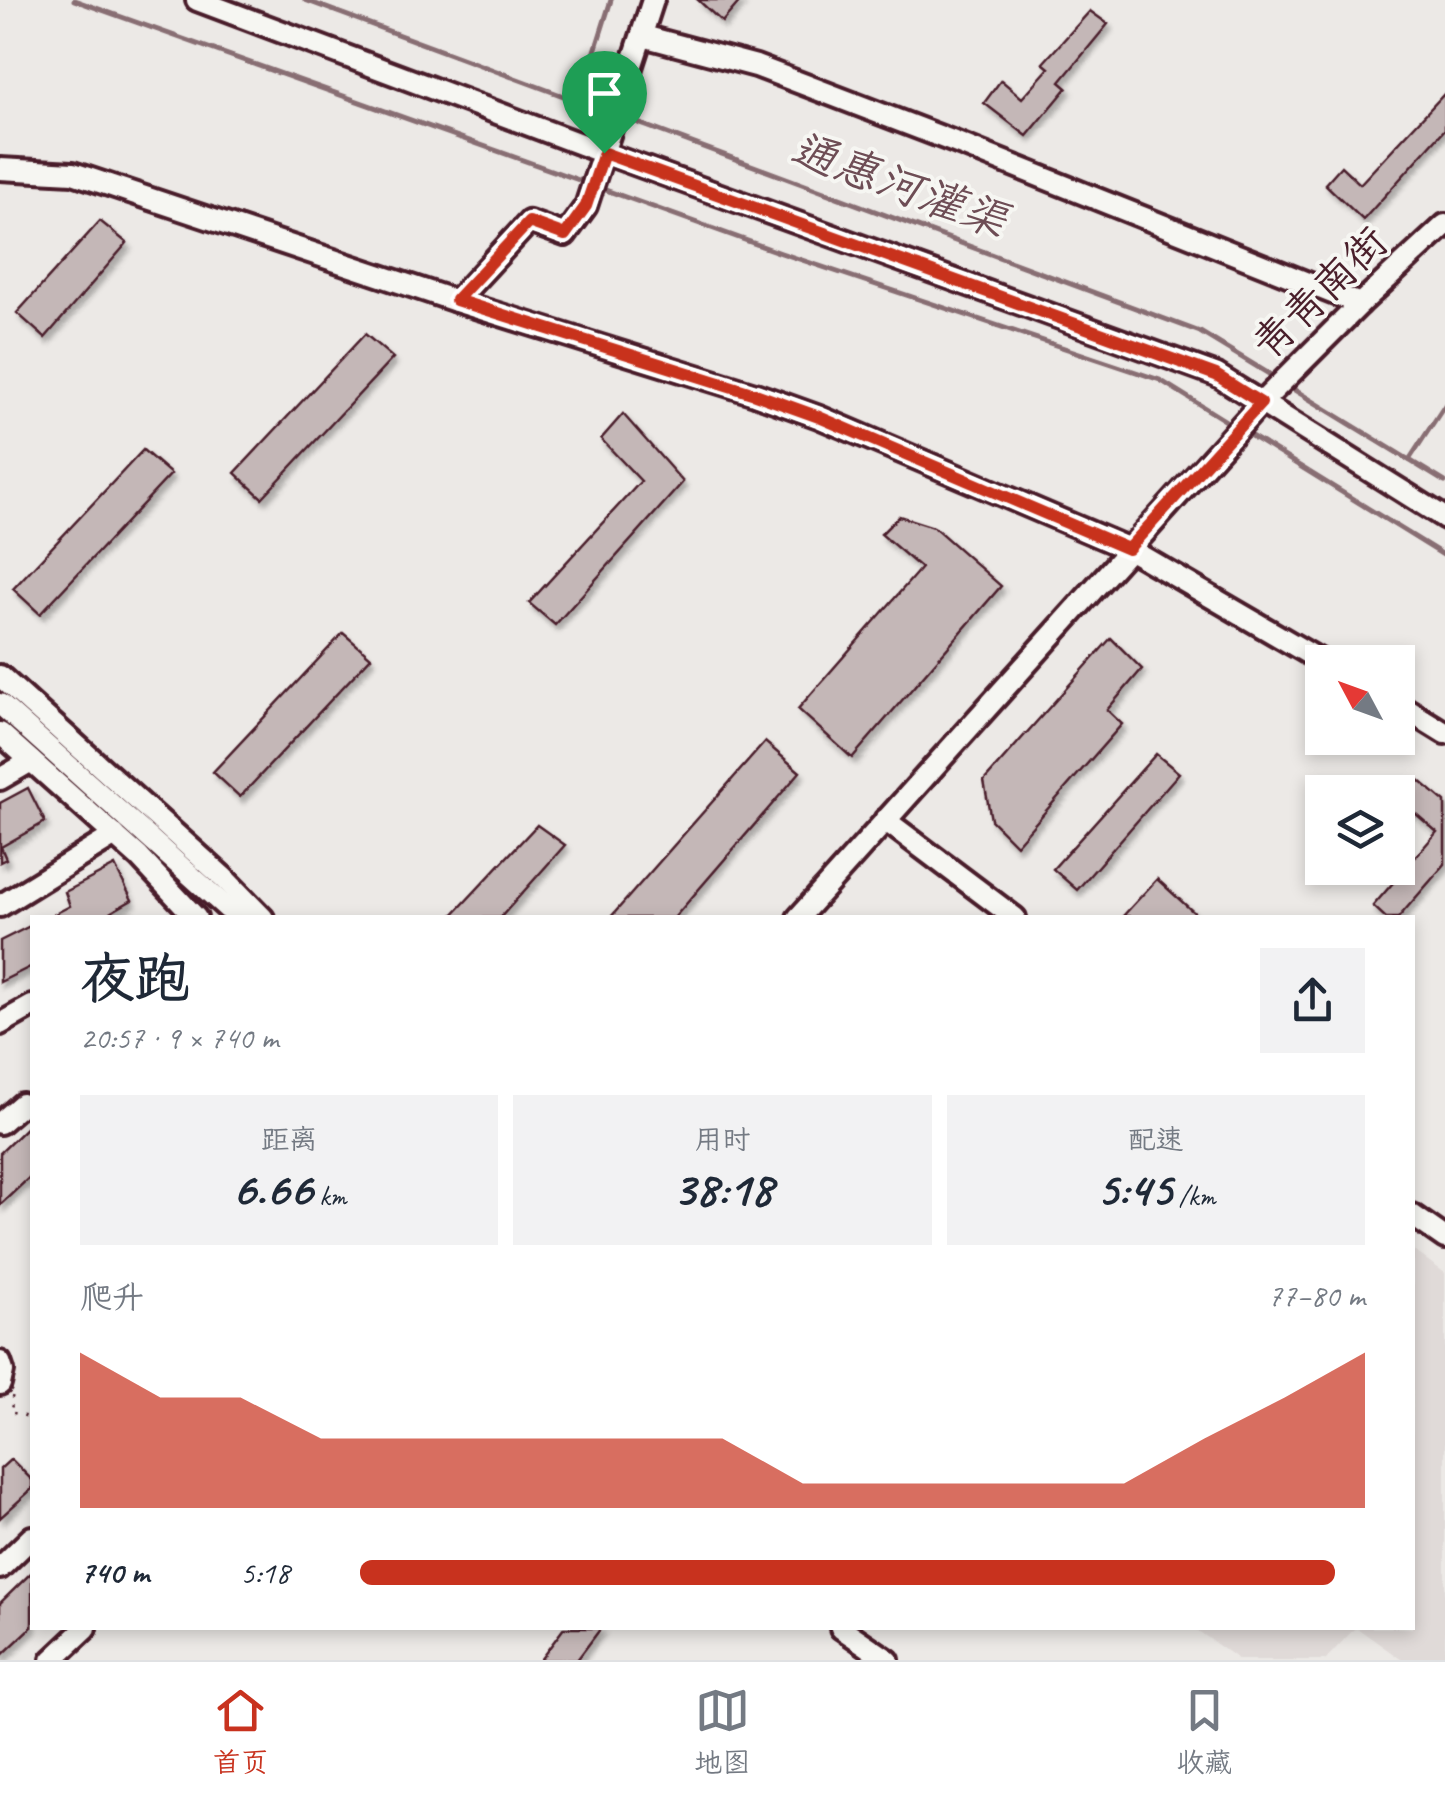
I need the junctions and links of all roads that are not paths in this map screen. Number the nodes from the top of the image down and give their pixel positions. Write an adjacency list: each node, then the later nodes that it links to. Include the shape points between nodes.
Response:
1 (197, 0): 4 (street)
2 (653, 0): 3 (street)
3 (643, 36): 4 (street); 8 (street, via 756,66)
4 (604, 153): 7 (street, via 586,206 565,235 529,222); 9 (street, via 1216,375)
5 (0, 169): 7 (street, via 73,173)
6 (1445, 225): 8 (street, 青青南街)
7 (456, 300): 11 (street, via 819,417)
8 (1360, 304): 9 (street, 青青南街)
9 (1275, 389): 10 (street); 11 (street, 青青南街)
10 (1445, 518)
11 (1128, 549): 12 (street); 20 (street, 青青南街)
12 (1305, 652)
13 (0, 676): 25 (street)
14 (0, 704): 24 (street)
15 (1415, 714): 17 (street)
16 (0, 733): 18 (street)
17 (1445, 733)
18 (31, 761): 19 (street); 21 (street)
19 (0, 779)
20 (885, 820): 26 (street, 青青南街); 27 (street)
21 (114, 835): 22 (street); 23 (street)
22 (0, 906)
23 (184, 914)
24 (235, 915)
25 (260, 915)
26 (801, 915)
27 (1011, 915)
28 (30, 1007): 29 (street)
29 (0, 1024)
30 (22, 1104): 31 (street)
31 (0, 1123)
32 (1415, 1217): 33 (street)
33 (1445, 1238)
34 (0, 1362): 35 (street)
35 (0, 1384)
36 (30, 1539): 37 (street)
37 (0, 1568)
38 (84, 1630): 40 (street)
39 (844, 1630): 41 (street)
40 (52, 1660)
41 (888, 1660)

